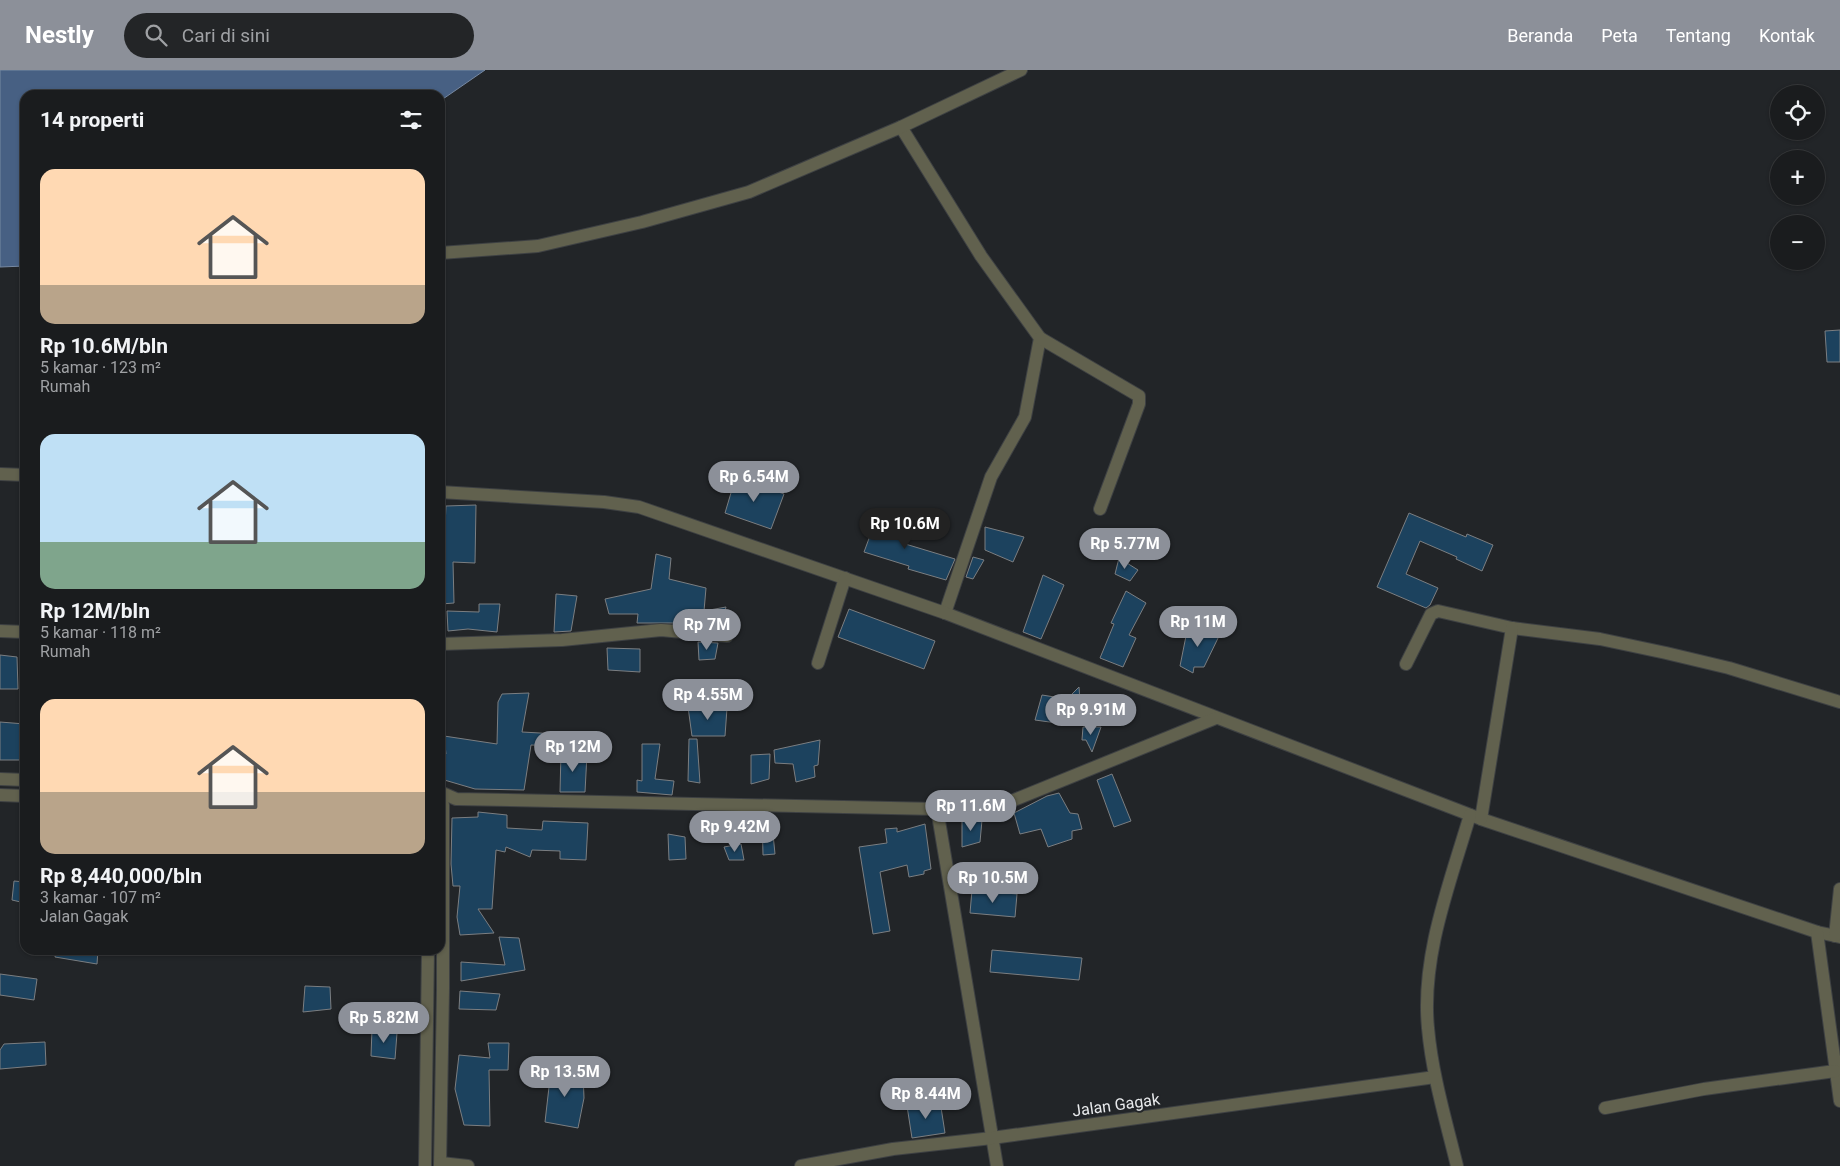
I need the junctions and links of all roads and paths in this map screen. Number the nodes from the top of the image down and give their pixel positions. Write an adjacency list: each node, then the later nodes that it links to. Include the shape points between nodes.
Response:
1 (1021, 70): 2 (street)
2 (901, 127): 3 (street, via 749,192 642,222 538,246); 4 (street, via 981,256)
3 (445, 253)
4 (1040, 338): 8 (street, via 1139,396 1139,404); 10 (street, via 1025,417 991,477)
5 (0, 474): 6 (street)
6 (20, 475)
7 (445, 492): 9 (street, via 639,507)
8 (1100, 509)
9 (845, 578): 10 (street); 16 (street)
10 (945, 613): 19 (street)
11 (1512, 628): 17 (street, via 1433,611); 18 (street, via 1600,639 1666,653 1729,668); 28 (street)
12 (0, 631): 13 (street)
13 (20, 632)
14 (727, 636): 15 (street, via 661,630 562,640)
15 (445, 644)
16 (818, 663)
17 (1406, 664)
18 (1840, 702)
19 (1216, 718): 27 (street, via 1014,800 981,807); 28 (street)
20 (0, 780): 21 (street)
21 (20, 780)
22 (445, 794): 25 (street)
23 (0, 795): 24 (street)
24 (20, 796)
25 (456, 799): 26 (street); 27 (street)
26 (445, 804)
27 (937, 809): 38 (street)
28 (1475, 817): 30 (street); 35 (street, via 1441,910 1429,974 1427,1027)
29 (1840, 889): 31 (street)
30 (1817, 932): 31 (street); 34 (street)
31 (1837, 936)
32 (428, 955): 40 (street)
33 (441, 955): 39 (street)
34 (1835, 1071): 36 (street); 37 (street, via 1704,1089)
35 (1435, 1077): 38 (street, Jalan Gagak); 44 (street)
36 (1840, 1100)
37 (1605, 1108)
38 (992, 1138): 42 (street, Jalan Gagak, via 893,1149); 43 (street)
39 (440, 1164): 41 (street)
40 (425, 1166)
41 (468, 1166)
42 (801, 1166)
43 (997, 1166)
44 (1457, 1166)

